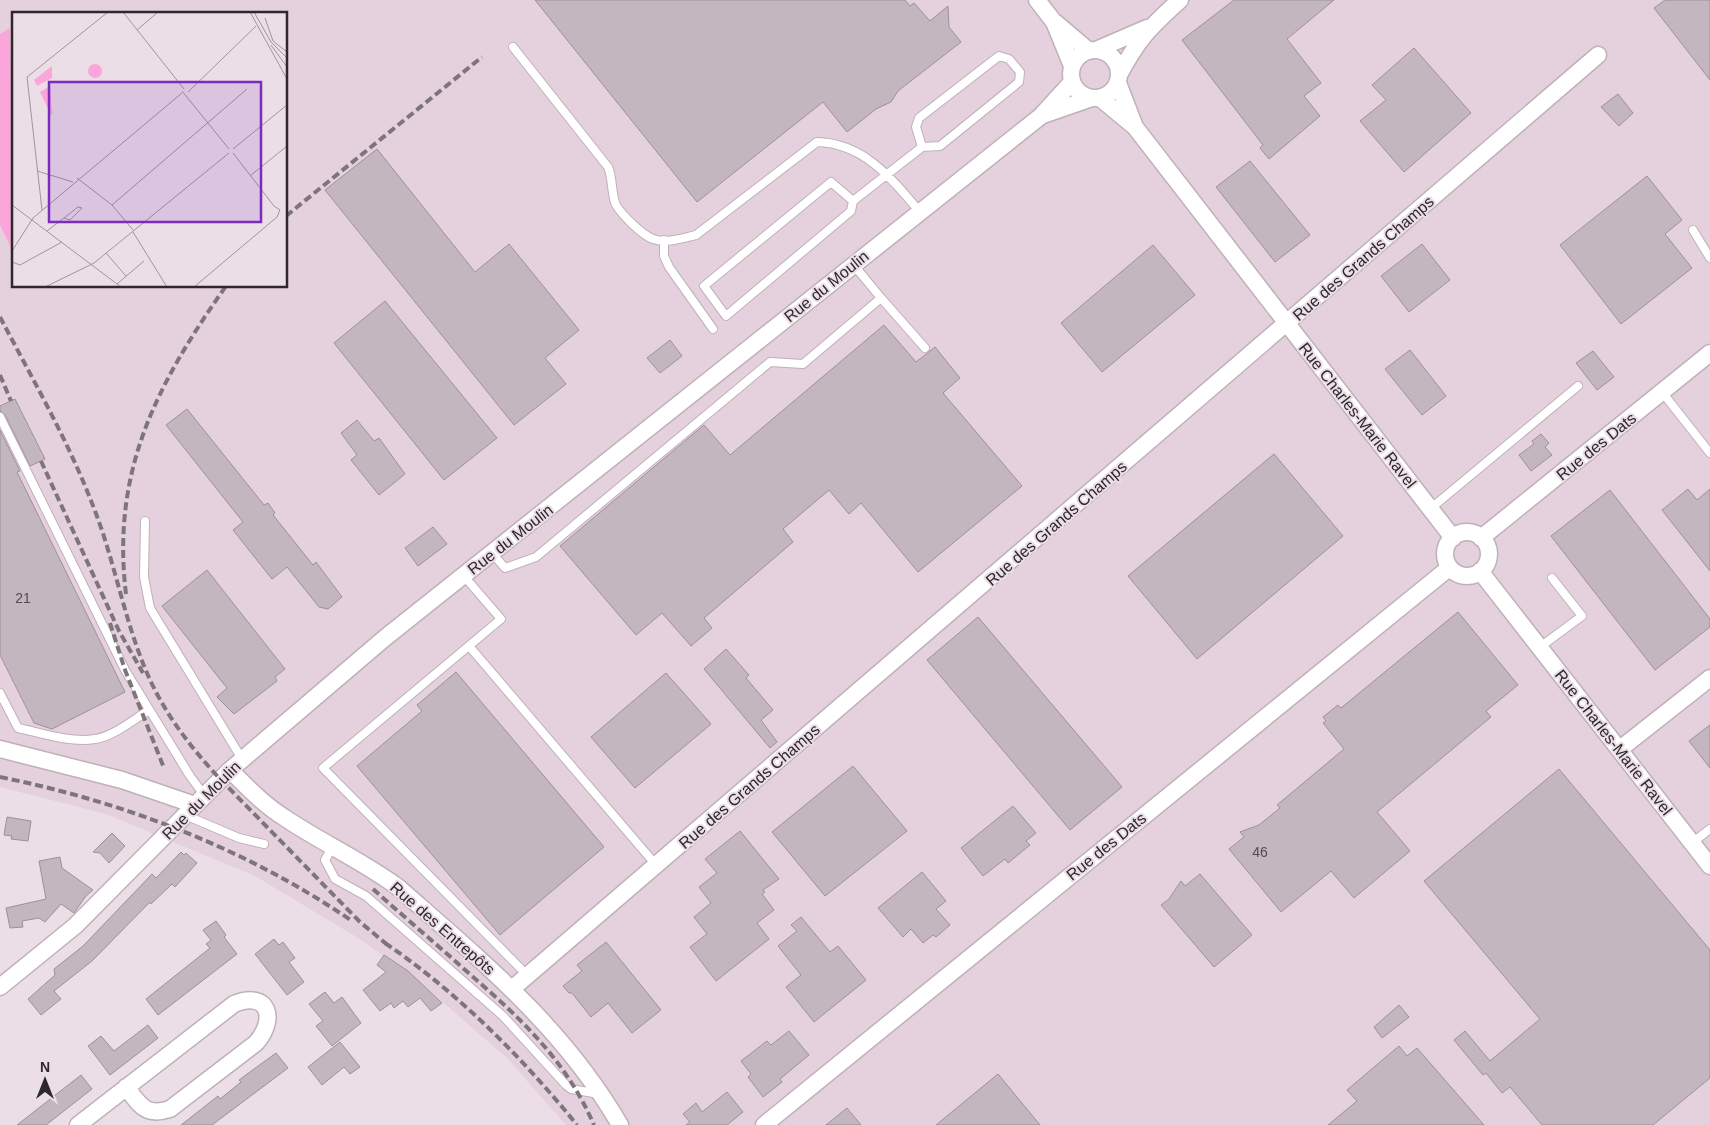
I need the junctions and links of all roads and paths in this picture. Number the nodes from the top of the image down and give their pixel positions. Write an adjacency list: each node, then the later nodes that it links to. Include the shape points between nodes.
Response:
1 (1037, 0): 3 (street)
2 (1180, 0): 4 (street)
3 (1054, 22): 6 (street); 8 (street)
4 (1149, 27): 6 (street); 9 (street)
5 (513, 47): 18 (lane, via 608,167 613,178 616,204 627,219 653,239)
6 (1093, 50): 8 (street, via 1076,59); 9 (street, via 1104,51 1116,61)
7 (1598, 55): 22 (street, Rue des Grands Champs)
8 (1072, 74): 10 (street, via 1077,90); 11 (street, Rue du Moulin)
9 (1119, 79): 10 (street, via 1108,95); 12 (street, Rue Charles-Marie Ravel)
10 (1096, 98): 11 (street, Rue du Moulin); 12 (street, Rue Charles-Marie Ravel)
11 (1041, 116): 16 (street, Rue du Moulin)
12 (1135, 127): 22 (street, Rue Charles-Marie Ravel)
13 (922, 146): 13 (lane, via 916,127 919,118 999,56 1009,59 1020,72 1019,82 940,146); 14 (lane)
14 (887, 175): 15 (lane); 16 (lane); 18 (lane, via 850,148 836,142 817,142 696,235)
15 (853, 201): 15 (lane, via 831,182 704,286 726,316 851,210)
16 (920, 212): 20 (street, Rue du Moulin)
17 (1693, 230): 19 (lane)
18 (664, 240): 23 (lane, via 664,256 669,267)
19 (1710, 258)
20 (853, 264): 21 (lane); 34 (street, Rue du Moulin)
21 (881, 298): 24 (lane); 34 (lane, via 803,364 770,362 536,557 505,568)
22 (1288, 324): 30 (street, Rue Charles-Marie Ravel); 52 (street, Rue des Grands Champs)
23 (713, 329)
24 (925, 348)
25 (1710, 353): 27 (street, Rue des Dats)
26 (1578, 386): 30 (lane)
27 (1662, 392): 29 (lane); 33 (street, Rue des Dats)
28 (0, 416): 43 (lane, via 125,670)
29 (1710, 453)
30 (1430, 509): 32 (street, Rue Charles-Marie Ravel)
31 (145, 521): 46 (lane, via 144,576 150,608)
32 (1453, 538): 33 (street, via 1470,533); 35 (street, via 1445,555)
33 (1481, 538): 36 (street, via 1488,551 1485,566)
34 (492, 553): 37 (street, Rue du Moulin)
35 (1449, 568): 36 (street, via 1467,576); 61 (street, Rue des Dats)
36 (1480, 571): 40 (street, Rue Charles-Marie Ravel)
37 (463, 575): 39 (lane, via 501,619); 46 (street, Rue du Moulin)
38 (1552, 578): 40 (lane, via 1582,616)
39 (469, 646): 52 (lane); 54 (lane, via 324,768)
40 (1540, 647): 45 (street, Rue Charles-Marie Ravel)
41 (1710, 678): 45 (street)
42 (0, 693): 43 (lane, via 18,728 71,740 95,739)
43 (150, 710): 47 (lane)
44 (0, 749): 47 (street, via 70,765)
45 (1620, 749): 49 (street, Rue Charles-Marie Ravel)
46 (236, 765): 47 (street, Rue du Moulin); 51 (street, Rue des Entrepôts, via 260,799 284,818)
47 (195, 805): 50 (lane, via 231,835); 55 (street, Rue du Moulin, via 75,926)
48 (1710, 829): 49 (lane)
49 (1692, 843): 53 (street, Rue Charles-Marie Ravel)
50 (264, 844)
51 (333, 846): 56 (street, Rue des Entrepôts, via 380,873); 58 (lane, via 325,860 335,878 366,896 504,1016 566,1085 571,1089)
52 (656, 865): 54 (street, Rue des Grands Champs)
53 (1710, 866)
54 (528, 976): 56 (street, Rue des Grands Champs)
55 (0, 987)
56 (513, 988): 58 (street, Rue des Entrepôts, via 568,1050)
57 (126, 1087): 57 (street, via 234,1004 252,999 268,1013 266,1033 256,1043 170,1109 150,1112); 59 (street)
58 (601, 1094): 60 (street, Rue des Entrepôts)
59 (78, 1125)
60 (620, 1125)
61 (764, 1125)

